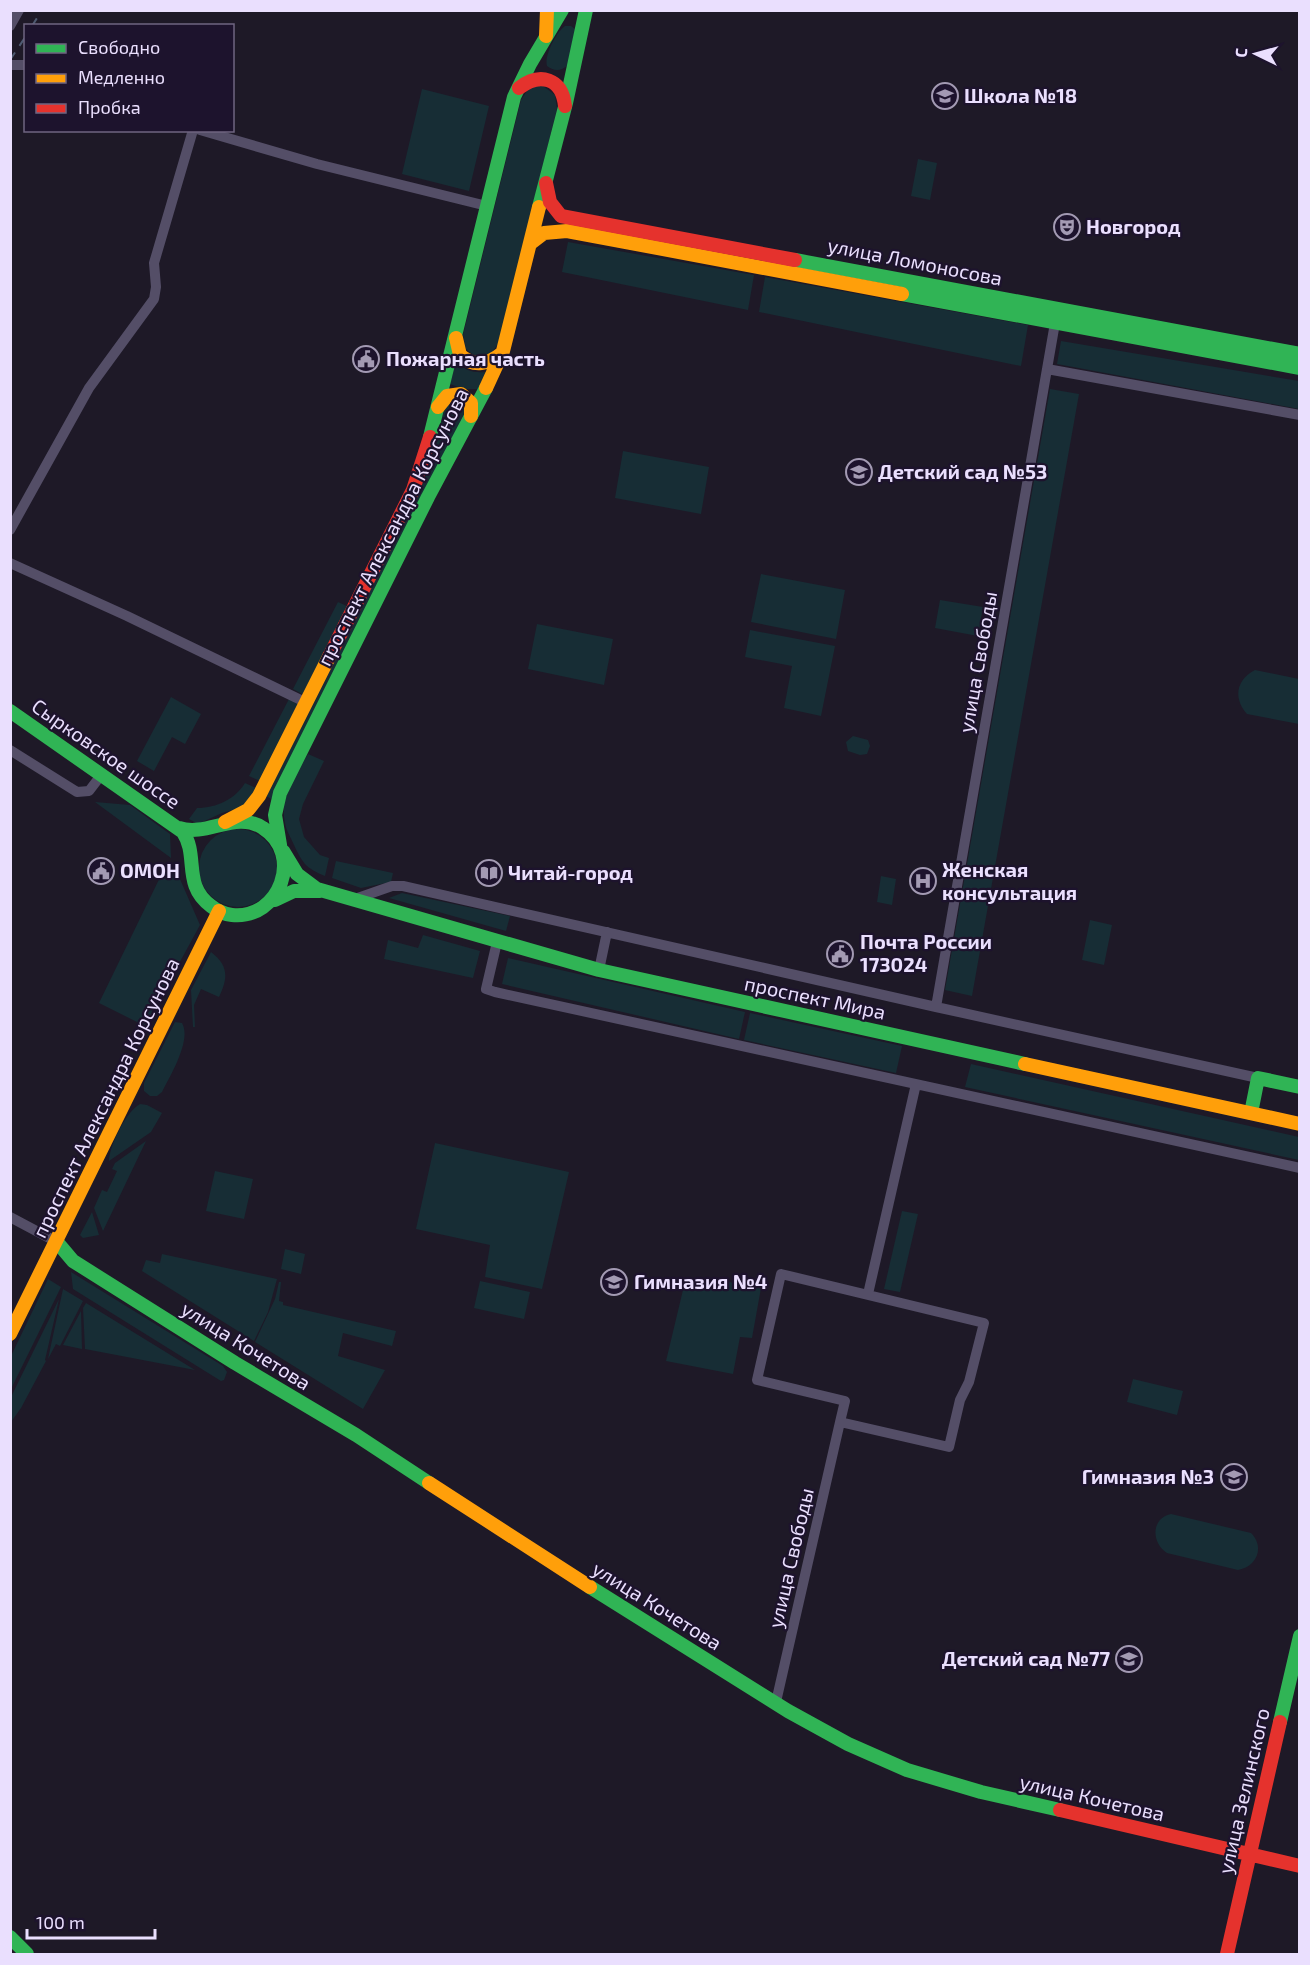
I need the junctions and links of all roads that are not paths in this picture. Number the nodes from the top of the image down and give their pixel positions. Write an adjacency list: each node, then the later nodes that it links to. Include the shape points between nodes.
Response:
1 (19, 10): 5 (street)
2 (548, 10): 6 (main road)
3 (562, 10): 6 (main road, проспект Александра Корсунова)
4 (586, 10): 7 (main road, проспект Александра Корсунова)
5 (10, 26)
6 (546, 36): 7 (main road, via 540,60 545,72 560,76); 8 (main road, проспект Александра Корсунова)
7 (575, 65): 9 (main road, проспект Александра Корсунова)
8 (515, 93): 9 (main road, via 525,82 545,79 561,91); 13 (main road, проспект Александра Корсунова)
9 (564, 110): 12 (main road, проспект Александра Корсунова)
10 (192, 132): 28 (street, via 154,263 154,299 89,388)
11 (207, 132): 13 (street)
12 (546, 183): 14 (main road, via 550,202); 16 (main road, проспект Александра Корсунова)
13 (487, 206): 19 (main road, проспект Александра Корсунова)
14 (561, 216): 15 (main road, via 554,224); 17 (main road, улица Ломоносова)
15 (558, 231): 16 (main road, via 544,233); 17 (main road, улица Ломоносова)
16 (531, 243): 21 (main road, проспект Александра Корсунова)
17 (944, 295): 18 (main road, улица Ломоносова); 20 (main road, улица Ломоносова)
18 (1055, 323): 20 (main road, улица Ломоносова); 24 (street, улица Свободы)
19 (456, 334): 21 (main road, via 459,353 474,364 494,361); 25 (main road, проспект Александра Корсунова)
20 (1202, 343): 22 (main road, улица Ломоносова); 23 (main road, улица Ломоносова)
21 (503, 351): 27 (main road, проспект Александра Корсунова)
22 (1299, 354)
23 (1299, 368)
24 (1047, 369): 26 (street); 45 (street, улица Свободы)
25 (436, 412): 27 (main road, via 444,398 455,393 467,398 473,410); 30 (main road, проспект Александра Корсунова, via 414,490)
26 (1299, 415)
27 (471, 416): 36 (main road, проспект Александра Корсунова, via 280,793 275,823)
28 (10, 530)
29 (10, 564): 30 (street)
30 (307, 703): 34 (main road, проспект Александра Корсунова, via 253,805)
31 (10, 711): 33 (main road, Сырковское шоссе)
32 (10, 750): 33 (street, via 77,792 89,791)
33 (102, 774): 35 (main road, Сырковское шоссе)
34 (220, 824): 35 (main road, via 197,832); 36 (main road, via 243,820 261,826); 37 (main road, via 196,845)
35 (179, 828): 37 (main road, via 188,840)
36 (282, 848): 38 (main road, проспект Мира, via 297,874); 40 (main road, via 286,868 283,885)
37 (191, 872): 41 (main road, via 200,896)
38 (326, 892): 39 (main road, проспект Мира); 40 (main road, проспект Мира, via 294,891)
39 (352, 900): 42 (street, via 403,886); 43 (main road, проспект Мира)
40 (268, 905): 41 (main road, via 244,915)
41 (219, 911): 53 (main road, проспект Александра Корсунова)
42 (607, 932): 44 (street); 45 (street)
43 (497, 942): 44 (main road, проспект Мира); 47 (street, via 486,989)
44 (599, 970): 49 (main road, проспект Мира)
45 (936, 1007): 46 (street)
46 (1258, 1078): 48 (main road); 49 (main road)
47 (916, 1084): 51 (street); 54 (street)
48 (1299, 1087)
49 (1251, 1113): 50 (main road, проспект Мира)
50 (1299, 1124)
51 (1299, 1168)
52 (10, 1217): 53 (street)
53 (57, 1242): 55 (main road, проспект Александра Корсунова); 58 (main road, улица Кочетова, via 73,1261)
54 (868, 1294): 56 (street, улица Свободы, via 781,1274 757,1380 845,1401); 56 (street, улица Свободы, via 984,1323 949,1447)
55 (10, 1334)
56 (840, 1422): 58 (street, улица Свободы)
57 (1299, 1636): 59 (main road, улица Зелинского)
58 (776, 1702): 59 (main road, улица Кочетова, via 856,1748 938,1780 1072,1815)
59 (1250, 1853): 60 (main road, улица Кочетова); 63 (main road, улица Зелинского)
60 (1299, 1866)
61 (10, 1937): 62 (main road)
62 (27, 1954)
63 (1227, 1954)

